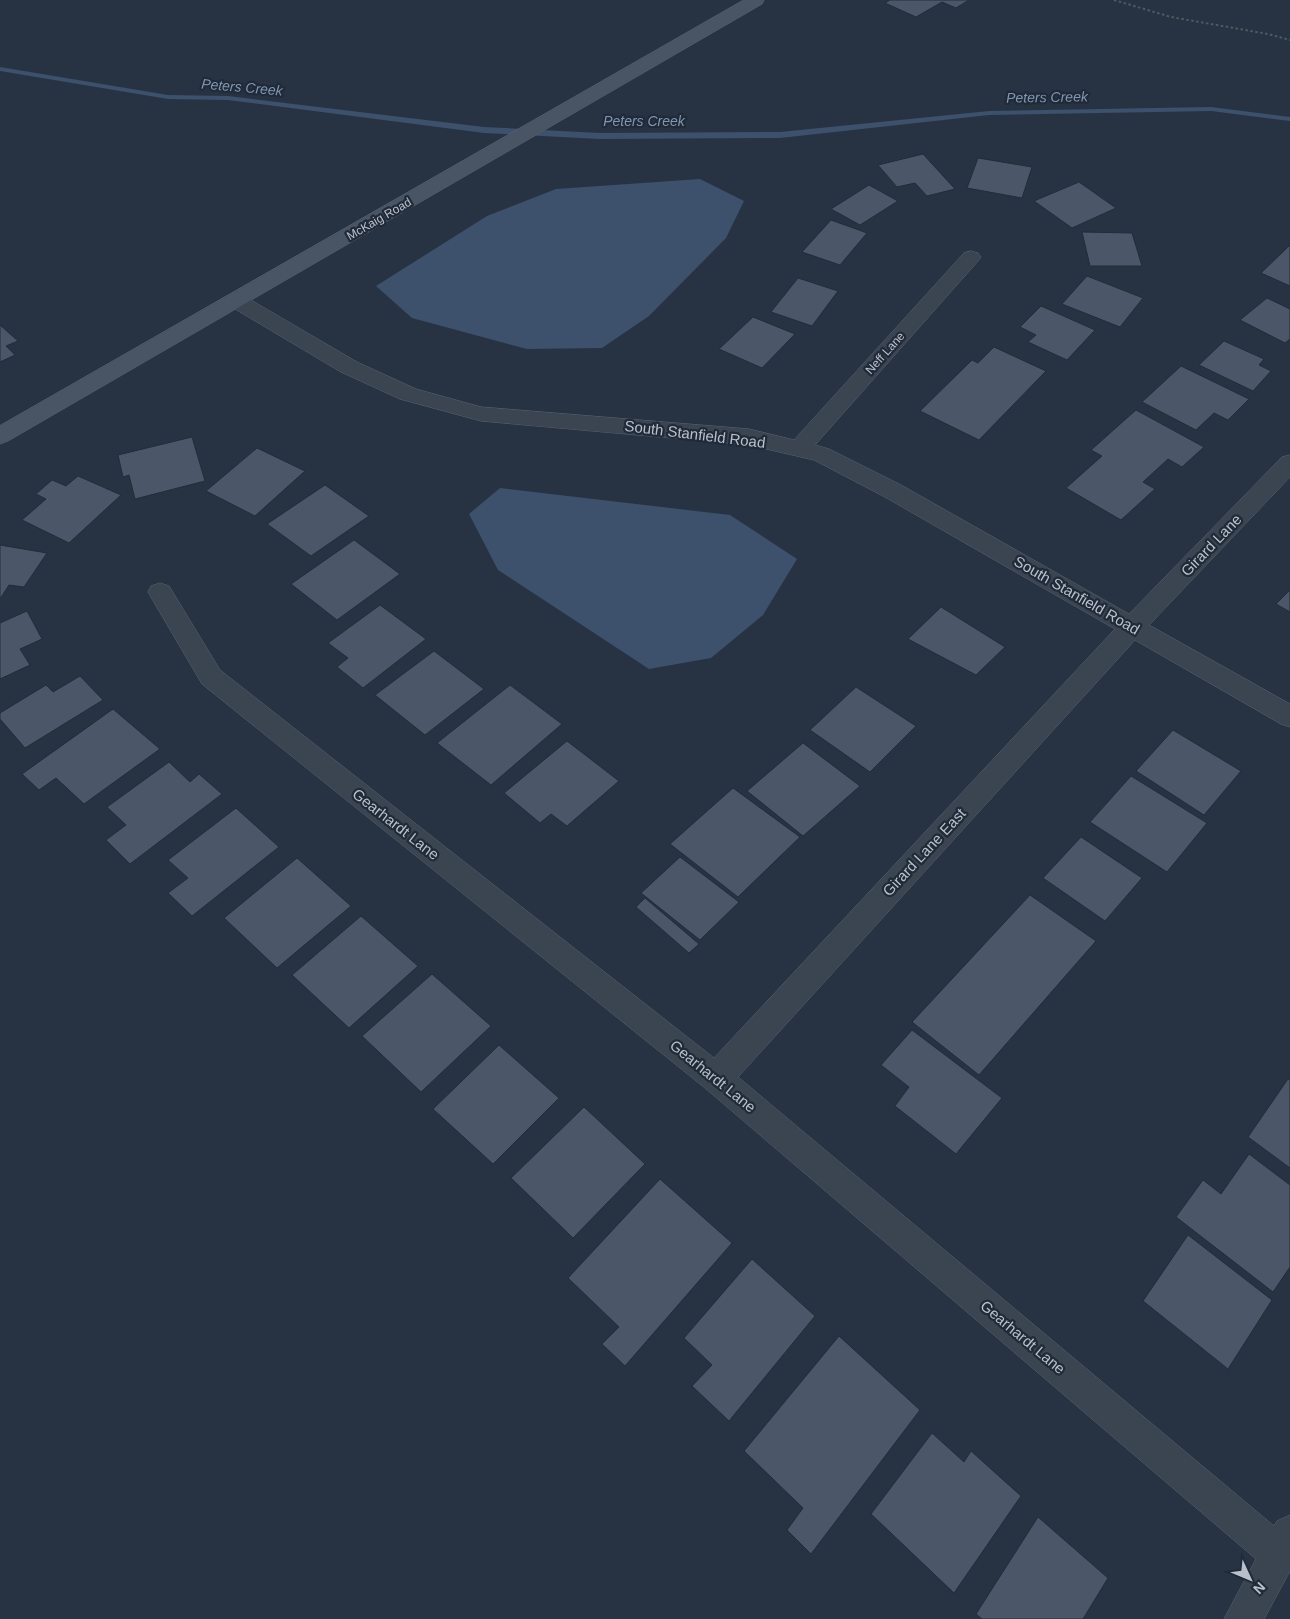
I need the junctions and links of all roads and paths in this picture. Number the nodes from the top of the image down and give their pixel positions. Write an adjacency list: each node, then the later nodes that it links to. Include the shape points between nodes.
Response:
1 (756, 0): 5 (street, McKaig Road)
2 (1114, 0): 3 (path, via 1135,9 1276,34)
3 (1290, 40)
4 (971, 257): 7 (street, Neff Lane)
5 (237, 301): 6 (street, McKaig Road); 7 (street, South Stanfield Road, via 349,368 408,394 482,414 749,437)
6 (0, 436)
7 (799, 449): 10 (street, South Stanfield Road, via 821,454 893,491)
8 (1290, 464): 10 (street, Girard Lane)
9 (160, 592): 12 (street, Gearhardt Lane, via 211,677)
10 (1132, 627): 11 (street, South Stanfield Road); 12 (street, Girard Lane East)
11 (1290, 717)
12 (716, 1078): 13 (street, Gearhardt Lane)
13 (1284, 1544): 14 (street)
14 (1243, 1619)

